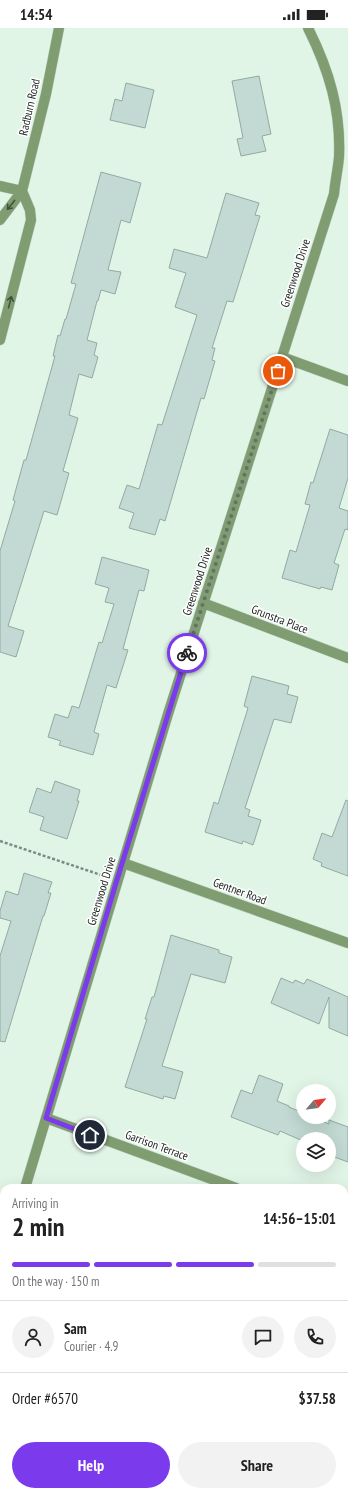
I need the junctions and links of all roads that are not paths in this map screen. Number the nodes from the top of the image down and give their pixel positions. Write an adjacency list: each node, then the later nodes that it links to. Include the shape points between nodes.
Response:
1 (59, 28): 4 (street, Radburn Road)
2 (308, 28): 7 (street, Greenwood Drive, via 332,86 338,122 339,158 334,194)
3 (0, 186): 4 (street)
4 (22, 191): 5 (street, Radburn Road, one-way to 5); 6 (street, one-way to 4, via 30,220 30,210)
5 (0, 220)
6 (0, 340)
7 (282, 357): 8 (street); 9 (street, Greenwood Drive)
8 (348, 381)
9 (203, 604): 10 (street, Grunstra Place); 11 (street, Greenwood Drive)
10 (348, 658)
11 (123, 863): 12 (street, Gentner Road); 13 (street, Greenwood Drive)
12 (348, 943)
13 (46, 1118): 14 (street, Greenwood Drive); 15 (street, Garrison Terrace)
14 (26, 1184)
15 (225, 1184)

